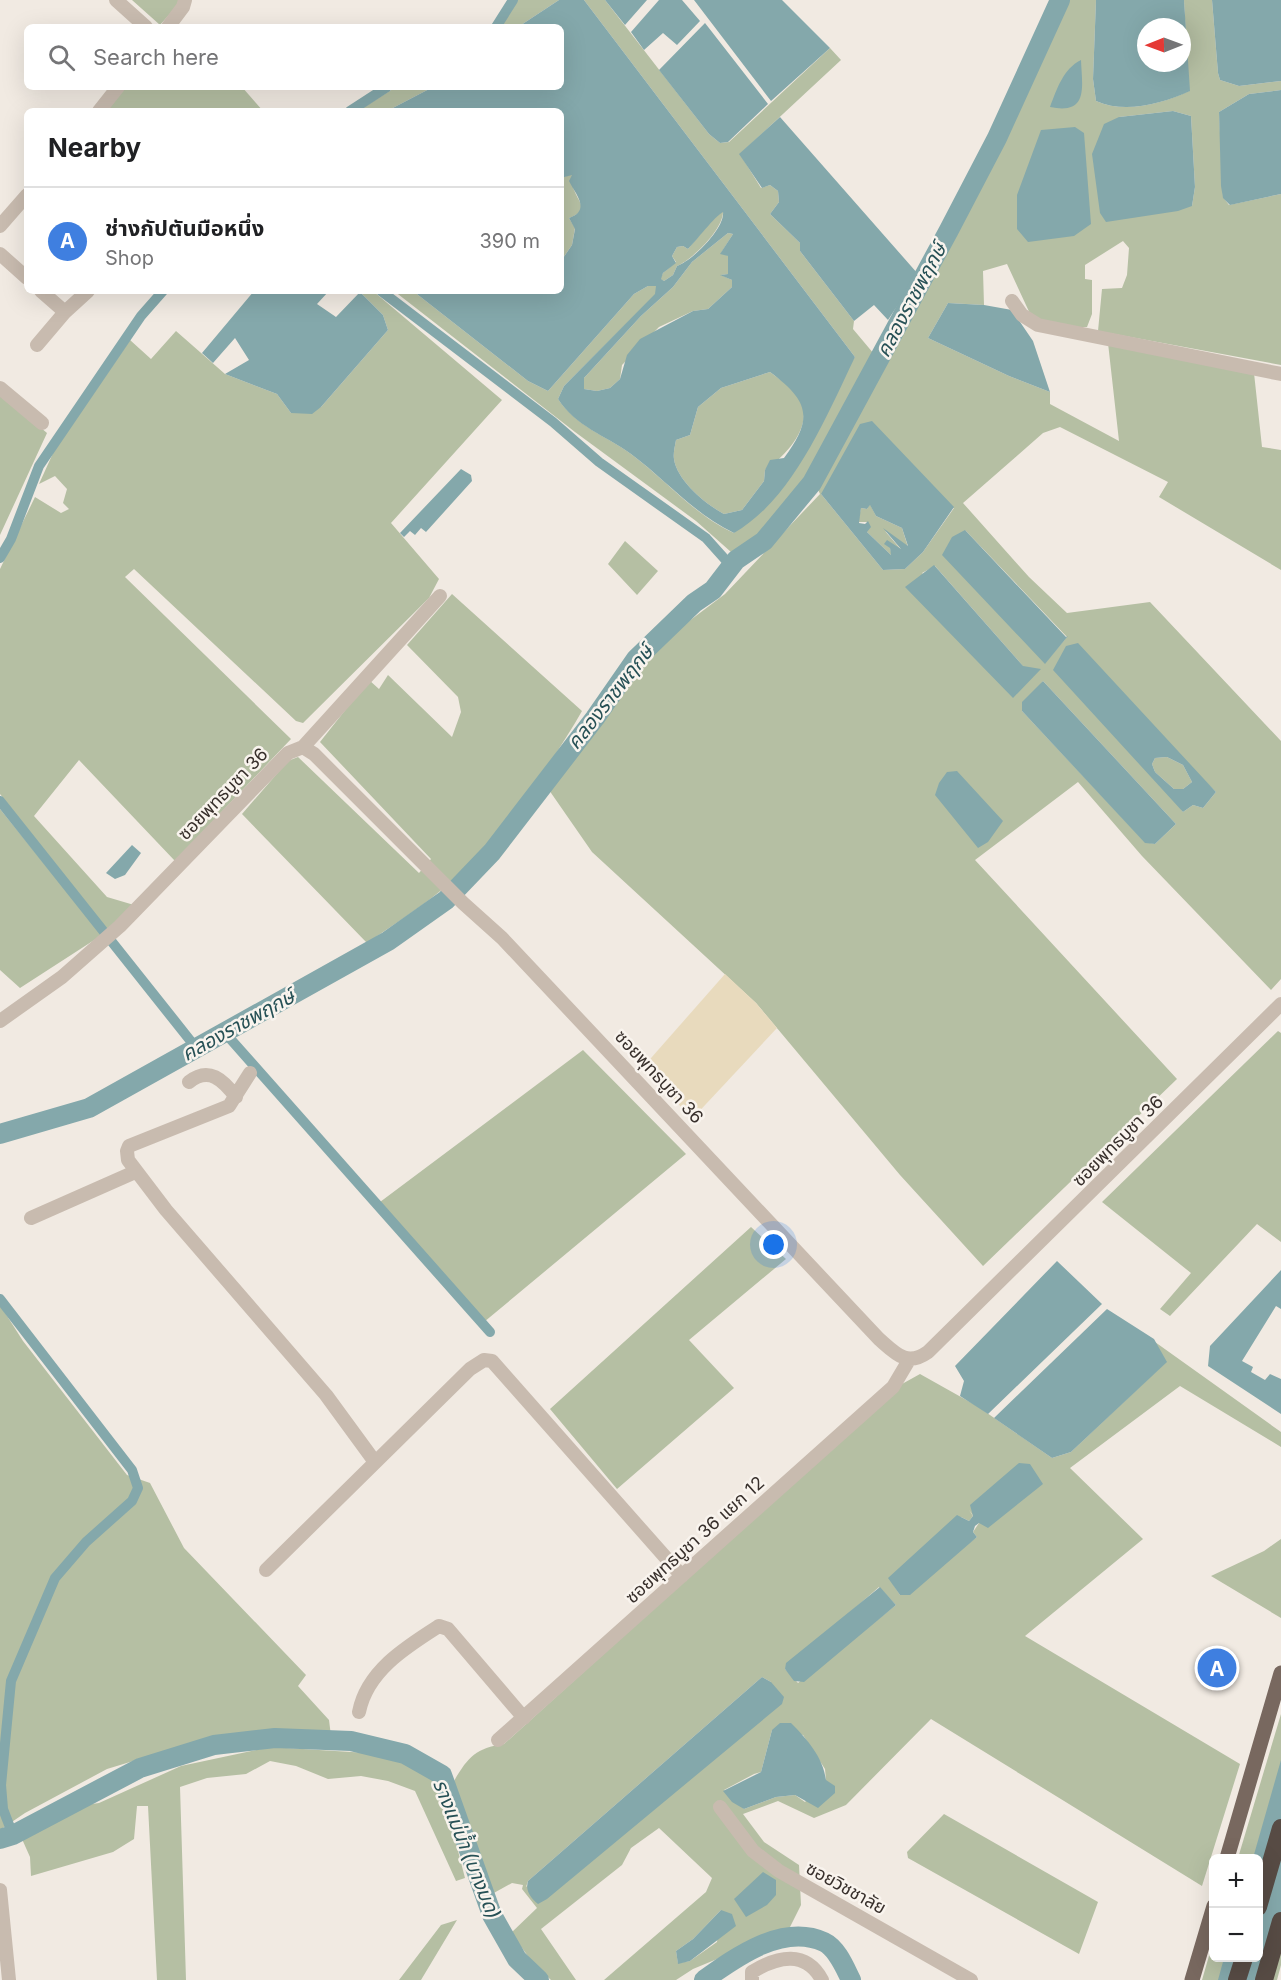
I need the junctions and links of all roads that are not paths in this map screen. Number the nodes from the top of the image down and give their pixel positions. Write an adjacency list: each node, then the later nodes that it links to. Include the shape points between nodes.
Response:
1 (117, 0): 3 (street)
2 (185, 0): 4 (street)
3 (144, 24)
4 (170, 24)
5 (116, 90): 6 (street)
6 (101, 108)
7 (24, 198): 8 (street)
8 (0, 226)
9 (0, 254): 10 (street)
10 (24, 275)
11 (44, 294): 14 (street)
12 (85, 294): 14 (street)
13 (1012, 301): 16 (street, via 1022,315 1038,325)
14 (65, 312): 15 (street)
15 (37, 345)
16 (1281, 374)
17 (0, 388): 18 (street)
18 (42, 423)
19 (440, 596): 20 (street)
20 (303, 747): 22 (street, ซอยพุทธบูชา 36, via 288,753 99,945); 28 (street, ซอยพุทธบูชา 36, via 502,938 879,1339 900,1358)
21 (1281, 1004): 28 (street, ซอยพุทธบูชา 36, via 928,1352)
22 (0, 1021)
23 (250, 1073): 25 (street)
24 (189, 1082): 25 (street, via 196,1076 213,1075)
25 (237, 1097): 26 (street, via 220,1111 129,1146 128,1160)
26 (135, 1172): 27 (street); 29 (street, via 326,1395)
27 (31, 1218)
28 (909, 1360): 31 (street, ซอยพุทธบูชา 36 แยก 12, via 893,1387)
29 (375, 1462): 30 (street); 31 (street, via 479,1361 492,1361)
30 (266, 1570)
31 (682, 1576): 34 (street, ซอยพุทธบูชา 36 แยก 12)
32 (1281, 1673): 38 (main road)
33 (359, 1712): 34 (street, via 368,1685 394,1657 439,1626 448,1629)
34 (524, 1718): 35 (street, ซอยพุทธบูชา 36 แยก 12)
35 (498, 1740)
36 (720, 1807): 47 (street, ซอยวิชชาลัย, via 753,1851 779,1871)
37 (1281, 1828): 40 (highway)
38 (1228, 1854)
39 (0, 1890): 44 (street)
40 (1263, 1890)
41 (1213, 1908): 48 (main road)
42 (1281, 1921): 50 (highway)
43 (1243, 1962): 49 (highway)
44 (9, 1980)
45 (752, 1980): 46 (street, via 752,1972 762,1966 798,1959 815,1967)
46 (822, 1980)
47 (971, 1980)
48 (1192, 1980)
49 (1237, 1980)
50 (1264, 1980)

